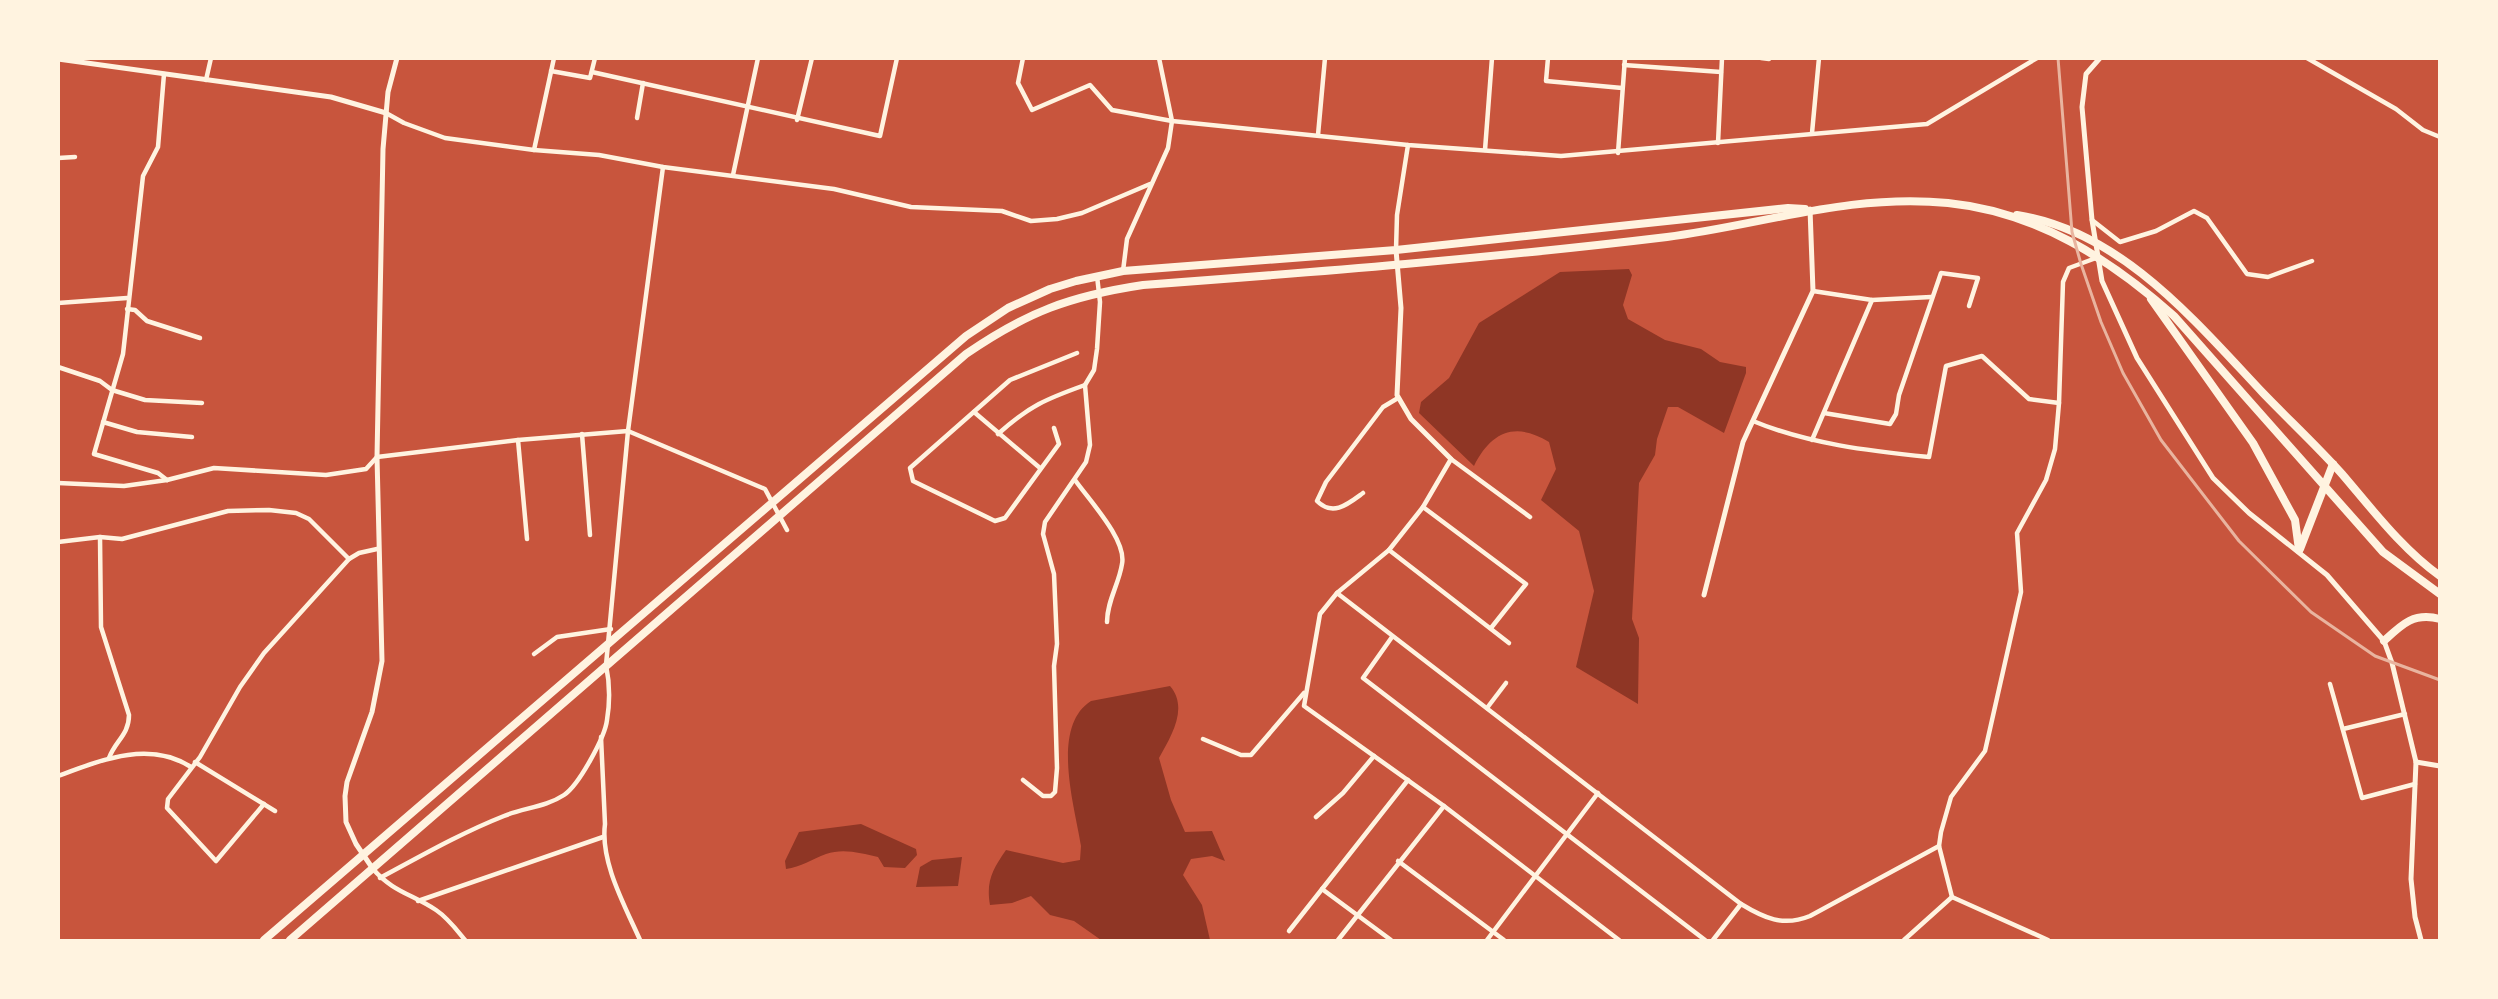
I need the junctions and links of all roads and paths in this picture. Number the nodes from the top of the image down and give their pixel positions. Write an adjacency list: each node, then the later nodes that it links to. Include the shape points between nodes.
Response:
1 (211, 58): 26 (street)
2 (397, 58): 30 (street)
3 (554, 58): 22 (street)
4 (595, 58): 23 (street)
5 (758, 58): 29 (street)
6 (812, 58): 32 (street)
7 (1023, 58): 33 (street, via 1018,83 1032,110 1090,85 1112,110)
8 (1159, 58): 33 (street)
9 (1325, 58): 35 (street)
10 (1492, 58): 40 (street)
11 (1548, 58): 28 (street, via 1546,81)
12 (1722, 58): 24 (street)
13 (1761, 58): 20 (street)
14 (1819, 58): 34 (street)
15 (2037, 58): 34 (street, via 1927,124)
16 (2100, 58): 48 (street, via 2086,74 2083,88)
17 (2307, 58): 36 (street)
18 (58, 59): 25 (street)
19 (896, 59): 32 (street, via 880,136)
20 (1768, 59)
21 (1624, 62): 24 (street); 28 (street)
22 (551, 71): 23 (street, via 590,78); 39 (street)
23 (592, 72): 27 (street)
24 (1721, 72): 37 (street)
25 (165, 74): 26 (street); 60 (street, via 158,147 143,176)
26 (206, 80): 30 (street, via 332,97)
27 (643, 83): 29 (street); 31 (street)
28 (1622, 88): 41 (street)
29 (747, 107): 32 (street); 45 (street)
30 (386, 113): 39 (street, via 445,138); 84 (street)
31 (637, 118)
32 (798, 120)
33 (1172, 121): 35 (street); 46 (street, via 1168,148)
34 (1812, 133): 37 (street)
35 (1318, 135): 38 (street)
36 (2439, 137)
37 (1718, 143): 41 (street)
38 (1408, 145): 40 (street); 50 (street)
39 (534, 150): 44 (street, via 599,155)
40 (1485, 150): 41 (street, via 1561,156)
41 (1618, 153)
42 (75, 157): 43 (street)
43 (58, 158)
44 (663, 167): 45 (street); 78 (street)
45 (733, 175): 46 (street, via 834,189 911,207 1002,211 1031,221 1082,213)
46 (1150, 184): 54 (street, via 1127,239)
47 (1810, 209): 49 (highway, via 1882,200 1949,203); 50 (highway, via 1788,208); 53 (highway, via 1672,236); 57 (street)
48 (2092, 220): 51 (street); 52 (street, via 2120,242 2156,231 2194,210 2206,218 2247,274 2268,277)
49 (2053, 228): 56 (highway); 86 (highway, via 2080,235 2118,256 2168,296)
50 (1396, 250): 53 (street); 54 (highway)
51 (2096, 258): 72 (street, via 2065,273); 101 (street, via 2112,308 2137,358 2213,478 2249,513)
52 (2312, 261)
53 (1397, 266): 58 (highway, via 1143,285); 70 (street, via 1401,308)
54 (1123, 271): 55 (highway)
55 (1097, 276): 58 (street); 114 (highway, via 1028,298 966,336)
56 (2142, 288): 101 (highway, via 2253,443 2295,520); 105 (highway, via 2174,316 2383,552)
57 (1813, 291): 61 (street); 76 (street)
58 (1099, 292): 68 (street, via 1094,370); 116 (highway, via 1032,314 966,354)
59 (1931, 297): 61 (street); 63 (street, via 1941,273 1978,278); 74 (street, via 1890,424)
60 (128, 298): 62 (street); 64 (street)
61 (1872, 300): 74 (street)
62 (58, 303)
63 (1969, 306)
64 (127, 309): 65 (street, via 135,310 147,321); 69 (street, via 123,354)
65 (200, 338)
66 (1077, 352): 73 (street, via 1010,380)
67 (58, 367): 69 (street, via 100,381)
68 (1085, 385): 80 (street, via 1039,402); 89 (street, via 1090,446)
69 (112, 390): 71 (street, via 146,400); 75 (street)
70 (1398, 398): 85 (street, via 1410,419); 91 (street, via 1383,407 1326,482 1317,501 1336,510)
71 (202, 403)
72 (2059, 403): 83 (street, via 2029,399 1982,356 1946,366 1929,456); 142 (street, via 2055,449 2048,473 2017,533 2021,592 1985,752 1951,797)
73 (974, 412): 80 (street); 87 (street, via 910,468 913,481 994,521 1005,518)
74 (1824, 413): 83 (street)
75 (103, 422): 81 (street, via 137,432); 88 (street, via 94,454 158,473)
76 (1754, 422): 83 (street, via 1785,435); 106 (street, via 1743,442)
77 (1054, 428): 87 (street, via 1059,444)
78 (628, 431): 79 (street); 94 (street, via 765,489); 110 (street)
79 (582, 434): 82 (street); 95 (street)
80 (998, 434): 87 (street)
81 (192, 437)
82 (518, 440): 84 (street); 97 (street)
83 (1812, 440)
84 (377, 457): 88 (street, via 366,469 352,473 213,468); 99 (street)
85 (1451, 459): 92 (street); 93 (street)
86 (2333, 464): 101 (highway); 103 (highway, via 2403,543)
87 (1040, 468)
88 (167, 480): 90 (street, via 124,486)
89 (1075, 480): 108 (street, via 1122,545 1123,561 1107,608); 132 (street, via 1045,522 1043,534 1054,574 1055,792 1043,796)
90 (58, 483)
91 (1363, 493)
92 (1423, 507): 100 (street); 109 (street, via 1526,584)
93 (1530, 517)
94 (787, 530)
95 (590, 535)
96 (100, 537): 98 (street); 102 (street, via 122,539 228,511 269,510 309,519); 126 (street, via 101,627 129,715 125,735)
97 (526, 539)
98 (58, 542)
99 (377, 549): 102 (street); 143 (street, via 382,661 372,712 345,796 346,822)
100 (1389, 550): 104 (street); 109 (street)
101 (2299, 550): 112 (street, via 2328,575)
102 (349, 559): 127 (street, via 264,653)
103 (2439, 576)
104 (1337, 592): 111 (street); 119 (street, via 1320,614)
105 (2439, 594)
106 (1704, 595)
107 (2439, 619): 112 (highway, via 2426,615 2412,618)
108 (1107, 622)
109 (1491, 628): 113 (street)
110 (611, 629): 114 (street); 115 (street, via 557,637)
111 (1392, 637): 120 (street); 140 (street, via 1363,678)
112 (2384, 641): 121 (street)
113 (1509, 643)
114 (610, 645): 116 (street); 143 (highway)
115 (534, 654)
116 (606, 666): 123 (street, via 610,683 607,722); 145 (highway)
117 (1506, 683): 120 (street)
118 (2330, 684): 122 (street)
119 (1304, 693): 124 (street, via 1251,754 1241,755); 125 (street, via 1304,706)
120 (1487, 708): 135 (street)
121 (2405, 714): 122 (street); 128 (street)
122 (2343, 729): 134 (street, via 2362,798)
123 (600, 737): 141 (street); 147 (street, via 566,794 463,833)
124 (1203, 739)
125 (1374, 756): 133 (street); 139 (street, via 1343,793)
126 (109, 758): 130 (street, via 146,753 171,757); 131 (street)
127 (195, 762): 130 (street); 136 (street)
128 (2416, 762): 129 (street); 134 (street)
129 (2439, 766)
130 (191, 767): 136 (street, via 166,808 216,861)
131 (58, 776)
132 (1023, 780)
133 (1408, 780): 137 (street); 148 (street)
134 (2415, 784): 168 (street, via 2411,879)
135 (1598, 794): 140 (street); 151 (street)
136 (264, 804): 138 (street)
137 (1444, 806): 144 (street); 146 (street)
138 (275, 811)
139 (1316, 817)
140 (1567, 836): 146 (street); 164 (street)
141 (603, 837): 150 (street); 158 (street, via 616,887)
142 (1940, 846): 149 (street); 151 (street, via 1799,921 1775,921)
143 (363, 855): 145 (street); 155 (highway)
144 (1398, 861): 152 (street); 154 (street)
145 (373, 869): 147 (street); 156 (highway)
146 (1535, 877): 154 (street); 163 (street)
147 (380, 878): 150 (street)
148 (1322, 889): 152 (street); 153 (street)
149 (1952, 897): 166 (street); 167 (street)
150 (418, 901): 157 (street, via 451,922)
151 (1741, 904): 165 (street)
152 (1357, 916): 159 (street); 160 (street)
153 (1288, 931)
154 (1494, 932): 161 (street); 162 (street)
155 (264, 940)
156 (290, 940)
157 (465, 940)
158 (640, 940)
159 (1338, 940)
160 (1391, 940)
161 (1487, 940)
162 (1504, 940)
163 (1619, 940)
164 (1705, 940)
165 (1713, 940)
166 (1904, 940)
167 (2048, 940)
168 (2421, 940)

